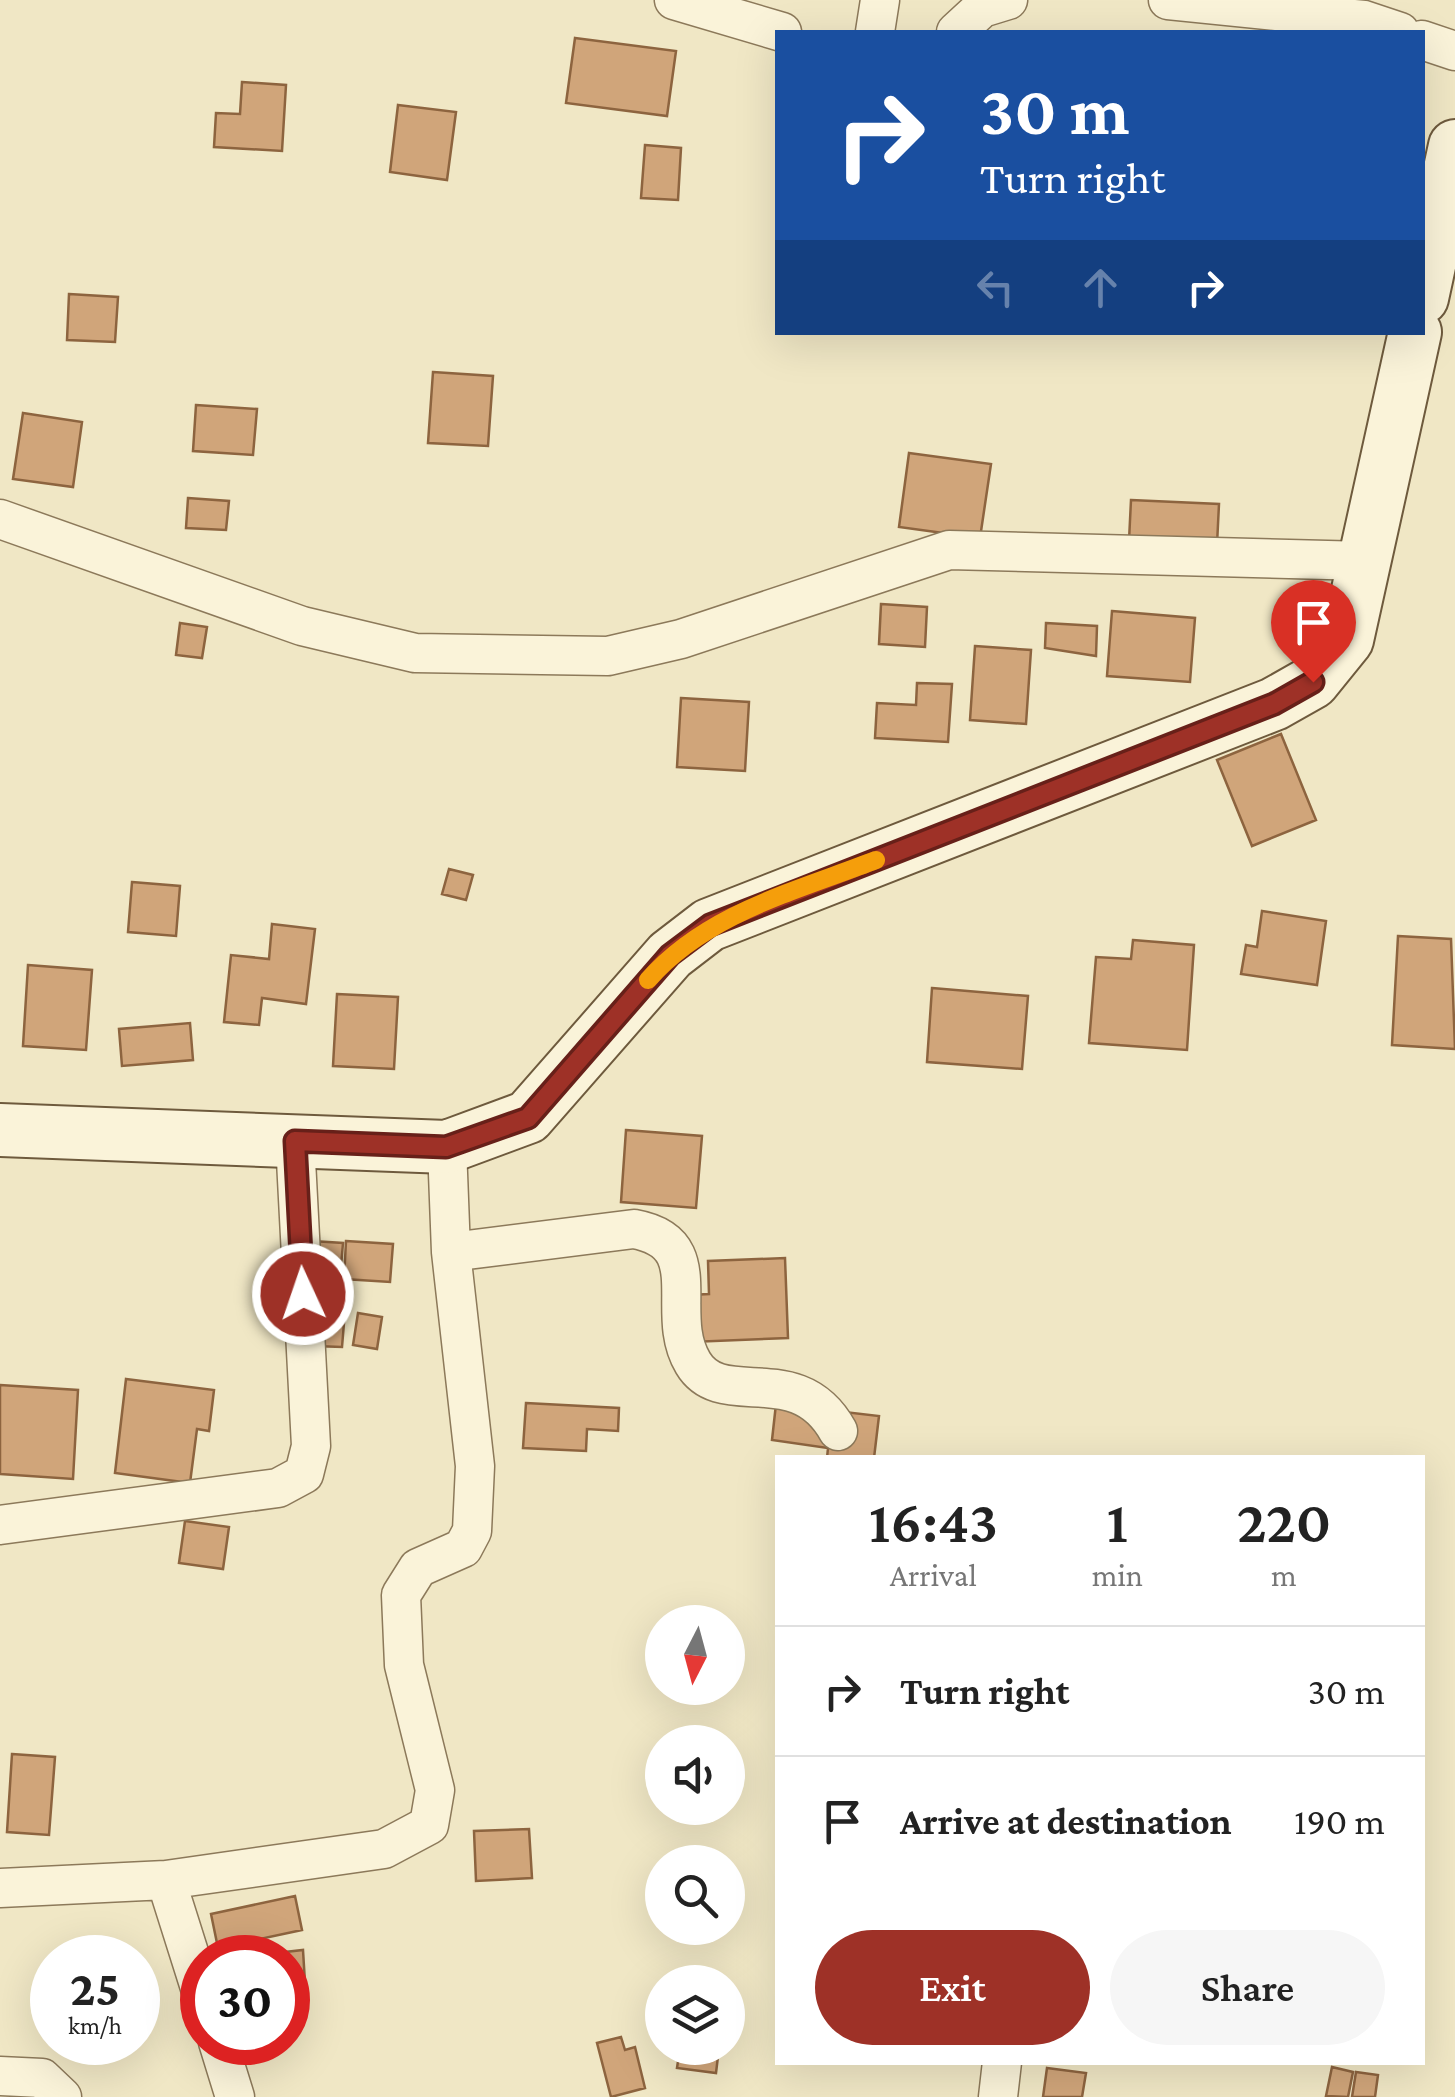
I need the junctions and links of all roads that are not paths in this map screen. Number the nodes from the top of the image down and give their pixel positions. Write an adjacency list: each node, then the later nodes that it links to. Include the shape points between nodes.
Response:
1 (674, 0): 5 (street)
2 (880, 0): 6 (street)
3 (1008, 0): 7 (street, via 982,8)
4 (1168, 0): 8 (street, via 1364,20)
5 (775, 30)
6 (875, 30)
7 (958, 30)
8 (1394, 30)
9 (1425, 41): 10 (street)
10 (1455, 51)
11 (1455, 146): 12 (main road)
12 (1425, 284)
13 (1414, 335): 15 (main road)
14 (0, 519): 15 (street, via 302,626 415,653 608,656 681,639 949,550)
15 (1366, 561): 18 (main road, via 1347,640 1313,682 1274,704 710,925 670,955 528,1118)
16 (0, 1130): 17 (main road)
17 (295, 1141): 18 (main road); 21 (street, via 311,1446 304,1474 278,1488)
18 (446, 1147): 19 (street)
19 (451, 1252): 20 (street, via 634,1229 661,1234 678,1252 682,1333 693,1364 712,1382 806,1394 825,1408); 22 (street, via 475,1466 472,1531 463,1548 418,1568 402,1595 404,1665 435,1790 429,1825 384,1849)
20 (838, 1432)
21 (0, 1525)
22 (166, 1880): 23 (street); 24 (street)
23 (0, 1888)
24 (183, 1935)
25 (225, 2065): 29 (street)
26 (1002, 2065): 30 (street)
27 (0, 2076): 28 (street, via 42,2078)
28 (62, 2097)
29 (235, 2097)
30 (998, 2097)

